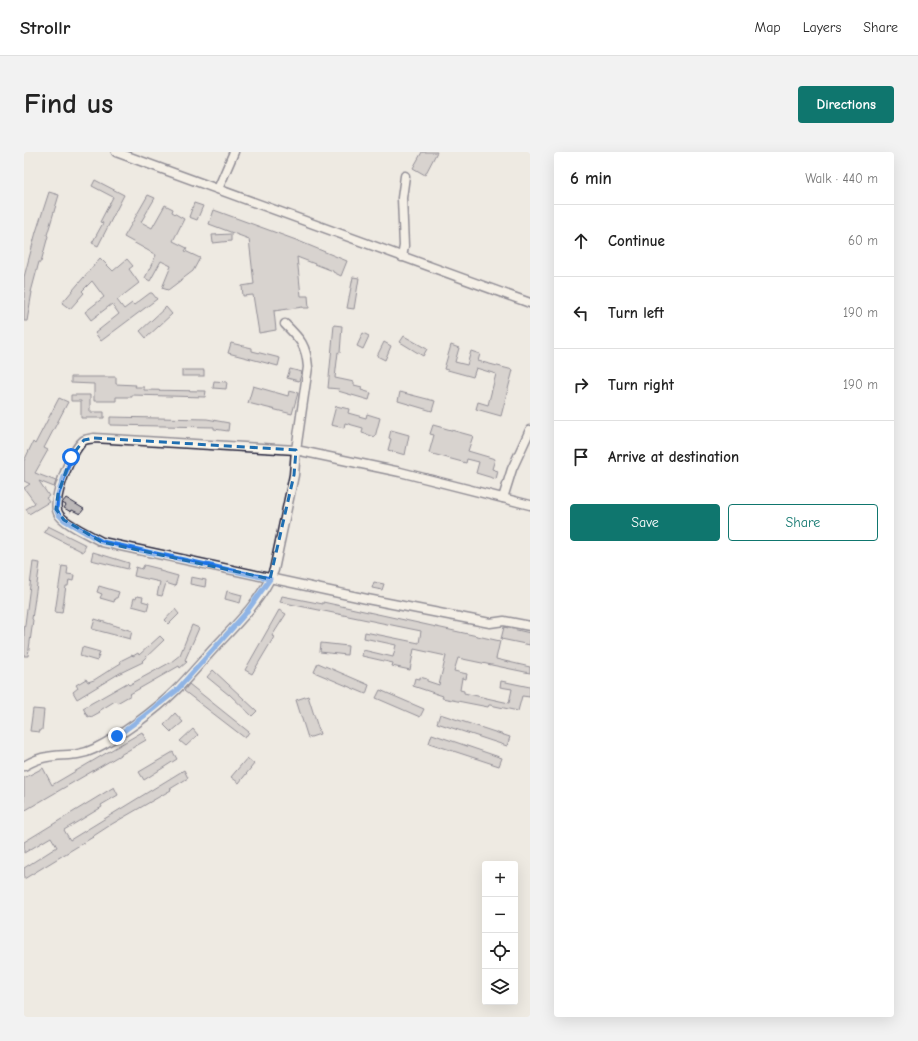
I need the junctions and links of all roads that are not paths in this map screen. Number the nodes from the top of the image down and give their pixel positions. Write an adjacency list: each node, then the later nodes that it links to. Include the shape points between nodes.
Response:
1 (116, 152): 3 (street)
2 (234, 152): 5 (street)
3 (127, 154): 5 (street)
4 (405, 176): 6 (street, via 402,198)
5 (218, 189): 6 (street)
6 (402, 256): 7 (street)
7 (530, 303)
8 (285, 324): 10 (street, via 301,340 308,367)
9 (530, 430): 11 (street, via 512,469)
10 (296, 450): 11 (street, via 393,470); 13 (street, via 294,475); 13 (street, via 94,438 84,440 71,457 58,494 58,514 102,542)
11 (503, 498): 12 (street)
12 (530, 505)
13 (270, 579): 14 (street, via 490,623 504,621); 15 (street, via 245,614 176,691 144,716 94,750 47,757)
14 (530, 626)
15 (24, 766)

